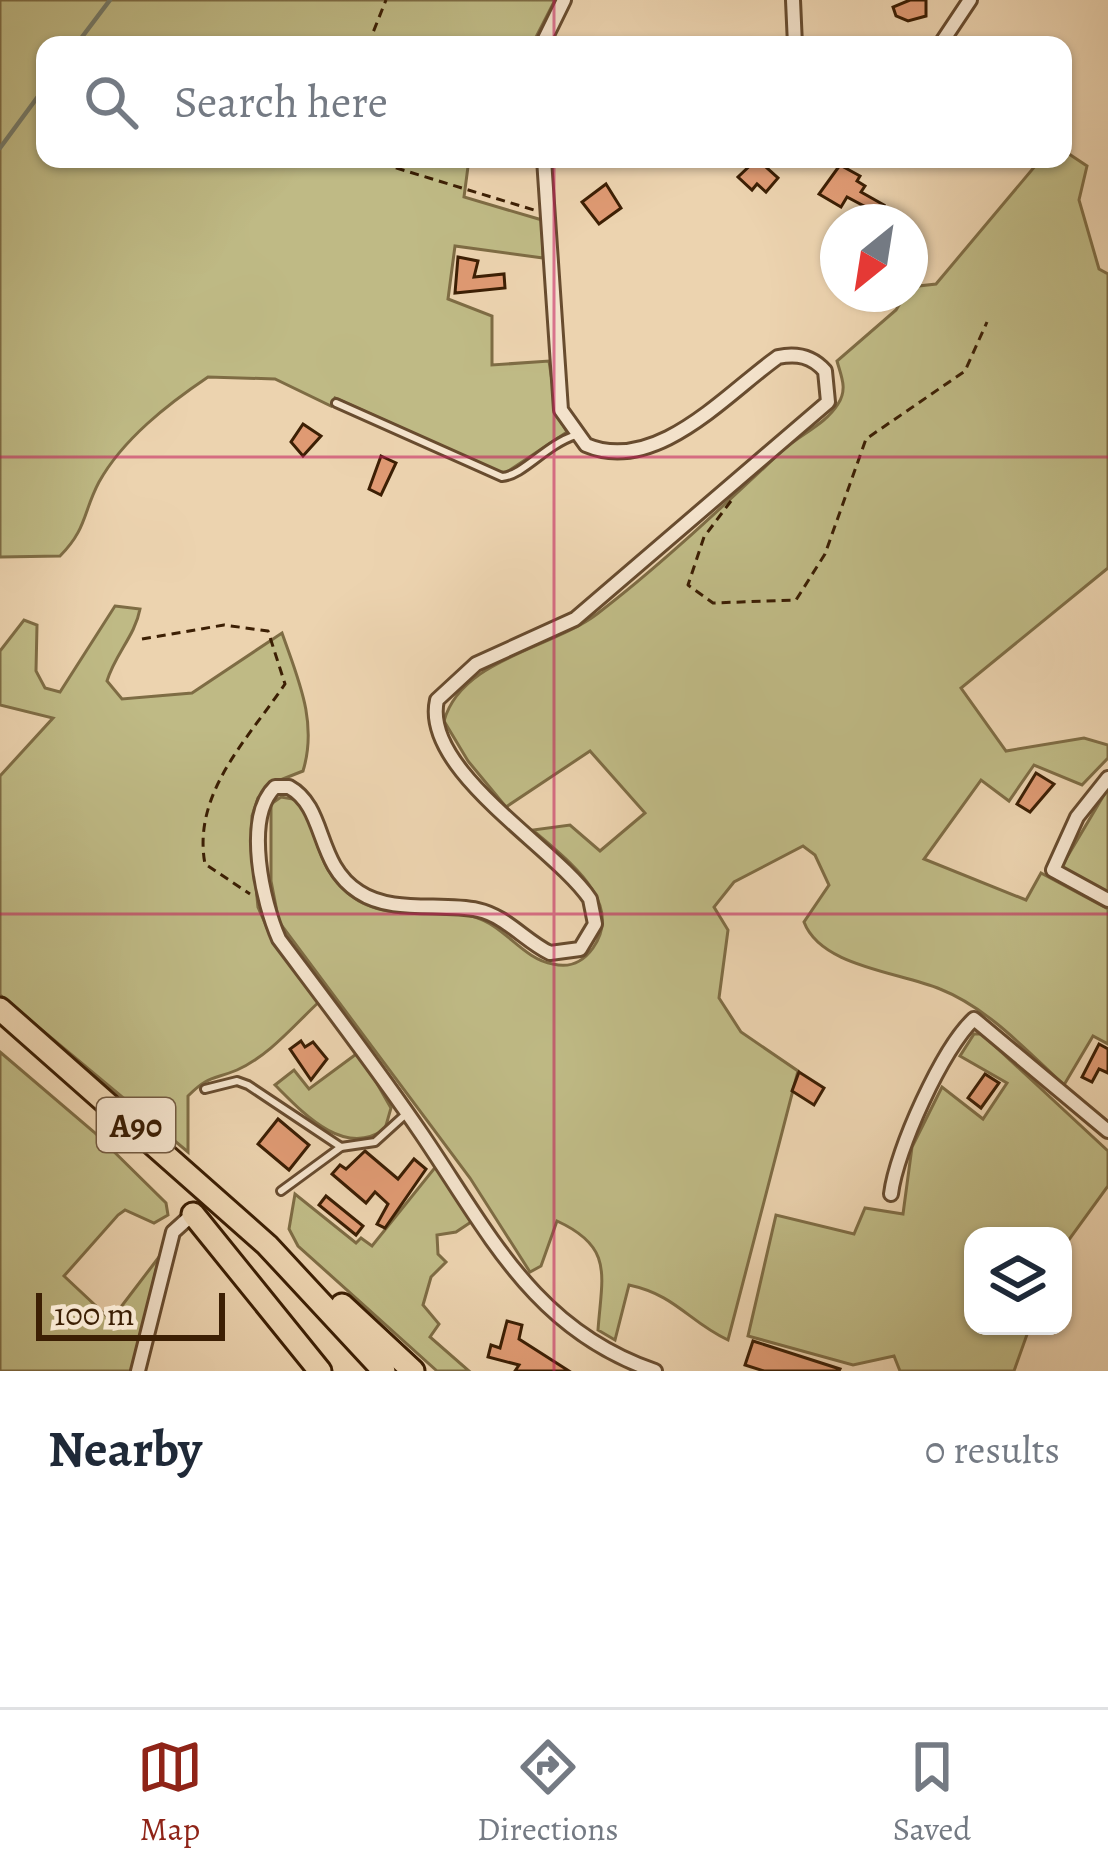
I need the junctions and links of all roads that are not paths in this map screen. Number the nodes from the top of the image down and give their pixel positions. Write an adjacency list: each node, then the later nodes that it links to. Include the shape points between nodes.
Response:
1 (564, 0): 4 (street)
2 (793, 0): 5 (street)
3 (970, 0): 6 (street)
4 (546, 36)
5 (795, 36)
6 (946, 36)
7 (545, 168): 9 (street, via 558,385)
8 (337, 404): 9 (lane, via 502,477)
9 (576, 435): 14 (street, via 599,451 638,448 686,428 778,356 802,356 829,378 828,402 575,619 476,664 437,700 438,728 460,769 590,899 595,924 580,949 550,953 481,910 371,899 342,879 321,848 312,807 289,787 275,788 260,810 266,904 279,940)
10 (1108, 778): 11 (street, via 1077,817 1053,870)
11 (1108, 900)
12 (0, 1009): 20 (highway, Α90)
13 (205, 1089): 16 (lane, via 248,1085)
14 (406, 1113): 16 (lane, via 375,1142); 25 (street, via 537,1300 595,1344)
15 (1108, 1131): 18 (street, via 974,1019 910,1125)
16 (341, 1147): 17 (lane)
17 (281, 1191)
18 (891, 1194)
19 (193, 1214): 21 (street, via 172,1232); 22 (highway)
20 (267, 1244): 23 (highway, Α90); 24 (highway, via 299,1263)
21 (138, 1371)
22 (320, 1371)
23 (384, 1371)
24 (413, 1371)
25 (656, 1371)

